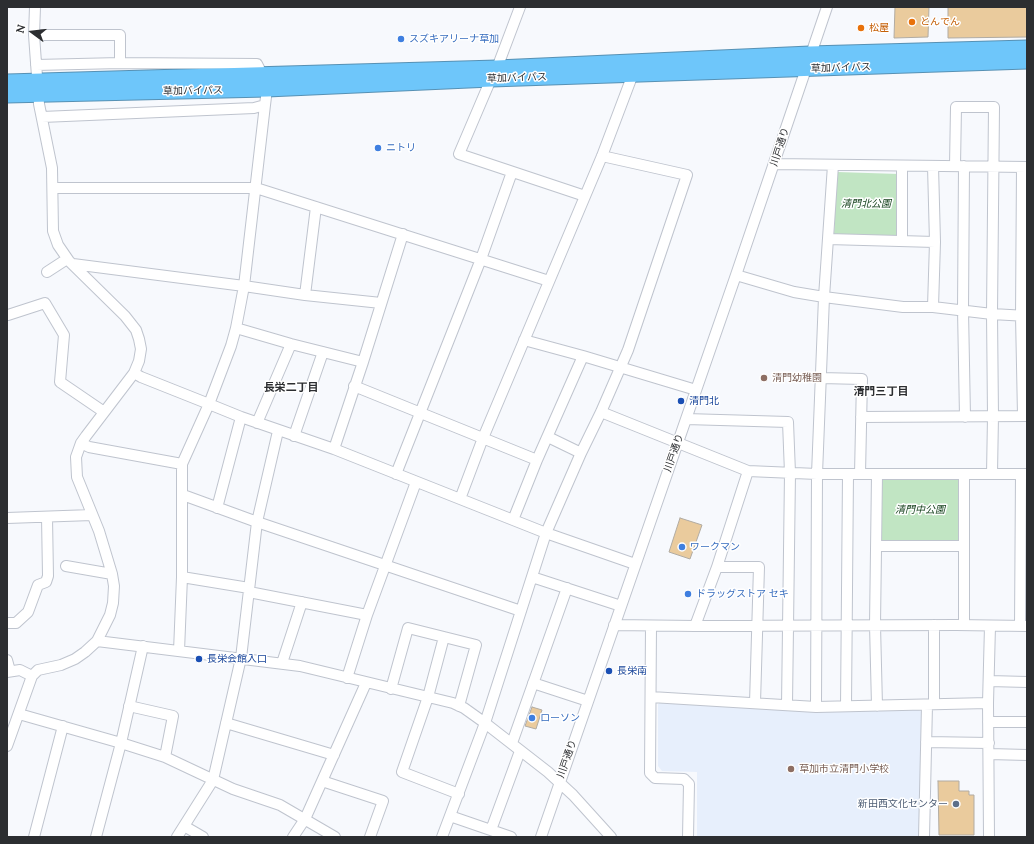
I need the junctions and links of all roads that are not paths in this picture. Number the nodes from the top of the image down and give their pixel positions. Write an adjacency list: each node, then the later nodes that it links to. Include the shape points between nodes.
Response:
1 (35, 7): 4 (street)
2 (520, 7): 11 (street)
3 (827, 7): 6 (street, 川戸通り)
4 (34, 35): 8 (street, via 120,35); 9 (street)
5 (1027, 48): 6 (highway, 草加バイパス)
6 (810, 54): 10 (street, 川戸通り); 11 (highway, 草加バイパス)
7 (1027, 61): 10 (highway, 草加バイパス)
8 (120, 64): 9 (street); 14 (street, via 257,64)
9 (36, 65): 15 (street)
10 (805, 69): 12 (highway, 草加バイパス); 20 (street, 川戸通り)
11 (494, 73): 12 (highway, 草加バイパス); 14 (highway, 草加バイパス); 27 (street, via 459,154)
12 (633, 74): 19 (street)
13 (7, 82): 15 (highway, 草加バイパス)
14 (265, 82): 15 (highway, 草加バイパス); 17 (street)
15 (38, 88): 16 (highway, 草加バイパス); 18 (street)
16 (7, 95)
17 (265, 105): 18 (street, via 254,108); 29 (street)
18 (42, 117): 28 (street)
19 (602, 156): 30 (street); 56 (street, via 687,175)
20 (774, 164): 21 (street); 39 (street, 川戸通り)
21 (833, 165): 22 (street); 33 (street)
22 (902, 166): 23 (street); 34 (street)
23 (933, 166): 24 (street); 35 (street)
24 (960, 166): 25 (street); 25 (street, via 956,107 994,107); 46 (street)
25 (994, 167): 26 (street); 47 (street)
26 (1024, 167): 49 (street)
27 (512, 172): 30 (street); 36 (street)
28 (53, 188): 29 (street); 37 (street, via 53,231 58,245)
29 (256, 188): 31 (street); 41 (street)
30 (584, 196): 40 (street)
31 (316, 207): 32 (street); 42 (street)
32 (403, 234): 36 (street); 44 (street)
33 (828, 239): 34 (street); 43 (street)
34 (902, 241): 35 (street)
35 (935, 242): 45 (street)
36 (481, 259): 40 (street); 64 (street)
37 (70, 262): 38 (street); 41 (street); 57 (street, via 136,330 141,349)
38 (47, 272)
39 (736, 275): 43 (street, via 794,292); 60 (street, 川戸通り)
40 (549, 281): 51 (street)
41 (244, 286): 42 (street); 50 (street)
42 (305, 295): 44 (street)
43 (824, 297): 45 (street, via 903,307); 58 (street)
44 (381, 303): 55 (street)
45 (933, 307): 46 (street)
46 (963, 310): 47 (street); 69 (street)
47 (992, 314): 49 (street); 65 (street)
48 (8, 315): 62 (street, via 46,303 64,336 60,382)
49 (1024, 316): 66 (street)
50 (236, 328): 52 (street); 61 (street)
51 (524, 340): 54 (street); 75 (street)
52 (290, 344): 53 (street); 71 (street)
53 (323, 352): 55 (street); 73 (street)
54 (583, 356): 56 (street); 74 (street)
55 (363, 362): 59 (street)
56 (620, 368): 60 (street); 63 (street)
57 (134, 373): 61 (street); 62 (street)
58 (821, 378): 68 (street, via 862,379); 85 (street)
59 (354, 386): 64 (street); 78 (street)
60 (696, 390): 70 (street, 川戸通り)
61 (209, 404): 67 (street); 81 (street)
62 (104, 412): 77 (street)
63 (601, 412): 76 (street); 79 (street)
64 (421, 413): 75 (street); 84 (street)
65 (993, 416): 66 (street); 69 (street); 90 (street)
66 (1025, 416)
67 (240, 417): 71 (street); 95 (street)
68 (861, 417): 69 (street); 87 (street)
69 (965, 417)
70 (686, 419): 76 (street, 川戸通り); 83 (street, via 788,422)
71 (257, 423): 72 (street)
72 (278, 431): 73 (street); 100 (street)
73 (294, 436): 78 (street)
74 (548, 437): 79 (street); 80 (street)
75 (483, 438): 80 (street); 94 (street)
76 (678, 442): 82 (street); 105 (street, 川戸通り)
77 (81, 443): 81 (street, via 89,447); 96 (street, via 76,457 77,477)
78 (334, 449): 84 (street)
79 (581, 453): 102 (street)
80 (537, 460): 99 (street)
81 (182, 464): 93 (street)
82 (748, 472): 83 (street); 108 (street)
83 (790, 473): 85 (street); 128 (street)
84 (396, 474): 92 (street)
85 (818, 474): 86 (street); 120 (street)
86 (848, 474): 87 (street); 121 (street)
87 (860, 474): 88 (street)
88 (877, 474): 89 (street); 103 (street)
89 (964, 474): 90 (street); 104 (street)
90 (992, 474): 91 (street)
91 (1024, 474): 101 (street)
92 (416, 482): 94 (street); 107 (street)
93 (183, 495): 95 (street); 110 (street)
94 (460, 499): 99 (street)
95 (218, 508): 100 (street)
96 (92, 515): 97 (street); 109 (street)
97 (47, 516): 98 (street); 118 (street, via 46,582 38,584 28,612 16,623)
98 (7, 518)
99 (513, 520): 102 (street)
100 (257, 522): 107 (street); 113 (street)
101 (1024, 532): 130 (street)
102 (546, 533): 105 (street); 111 (street)
103 (877, 546): 104 (street); 122 (street)
104 (964, 546): 124 (street)
105 (635, 564): 115 (street, 川戸通り)
106 (66, 566): 109 (street)
107 (385, 566): 116 (street); 117 (street)
108 (716, 567): 126 (street); 127 (street, via 759,567)
109 (112, 574): 132 (street, via 113,603)
110 (182, 577): 113 (street); 134 (street)
111 (532, 577): 112 (street); 116 (street)
112 (567, 588): 115 (street); 144 (street)
113 (249, 590): 114 (street); 135 (street)
114 (302, 602): 117 (street); 137 (street)
115 (620, 606): 119 (street, 川戸通り)
116 (520, 611): 162 (street)
117 (367, 614): 140 (street)
118 (7, 623)
119 (614, 625): 125 (street); 148 (street, 川戸通り)
120 (817, 625): 121 (street); 128 (street); 157 (street)
121 (847, 625): 122 (street); 155 (street)
122 (875, 625): 123 (street); 156 (street)
123 (934, 625): 124 (street); 152 (street)
124 (964, 625): 129 (street)
125 (651, 626): 126 (street); 147 (street)
126 (695, 626): 127 (street)
127 (757, 626): 128 (street); 149 (street)
128 (788, 626): 151 (street)
129 (990, 626): 130 (street); 141 (street)
130 (1023, 626)
131 (444, 637): 145 (street, via 408,628); 146 (street); 154 (street, via 476,645)
132 (97, 641): 133 (street); 139 (street, via 75,659 38,670)
133 (143, 646): 134 (street); 153 (street)
134 (179, 650): 135 (street)
135 (241, 658): 137 (street); 161 (street)
136 (7, 660): 138 (street)
137 (282, 663): 140 (street)
138 (9, 671): 139 (street, via 20,670)
139 (32, 676): 158 (street)
140 (347, 678): 143 (street)
141 (989, 681): 142 (street); 150 (street)
142 (1027, 682)
143 (366, 683): 145 (street); 172 (street)
144 (533, 683): 148 (street); 166 (street)
145 (391, 689): 146 (street)
146 (428, 697): 154 (street); 177 (street, via 402,772)
147 (651, 697): 149 (street); 193 (street, via 650,773 655,778 684,779 689,784)
148 (588, 701): 176 (street, 川戸通り)
149 (755, 703): 151 (street)
150 (988, 703): 152 (street); 159 (street)
151 (787, 705): 157 (street)
152 (931, 705): 156 (street); 164 (street)
153 (129, 706): 165 (street); 173 (street, via 173,716)
154 (459, 706): 162 (street)
155 (846, 706): 156 (street); 157 (street)
156 (877, 706)
157 (816, 707)
158 (18, 714): 163 (street); 168 (street)
159 (988, 722): 160 (street); 167 (street)
160 (1027, 722)
161 (226, 723): 172 (street); 174 (street)
162 (485, 723): 166 (street); 177 (street)
163 (63, 726): 165 (street); 182 (street)
164 (926, 742): 167 (street); 194 (street)
165 (120, 743): 173 (street); 183 (street)
166 (512, 743): 169 (street)
167 (989, 743): 170 (street)
168 (7, 746)
169 (520, 751): 176 (street); 181 (street)
170 (989, 754): 171 (street); 195 (street)
171 (1027, 754)
172 (334, 755): 175 (street)
173 (165, 757): 174 (street)
174 (213, 780): 179 (street, via 280,805); 180 (street)
175 (322, 781): 179 (street); 188 (street, via 382,801)
176 (559, 782): 191 (street, 川戸通り); 192 (street)
177 (458, 794): 178 (street)
178 (450, 816): 181 (street); 189 (street)
179 (305, 819): 186 (street); 187 (street)
180 (184, 826): 184 (street); 185 (street)
181 (491, 830): 190 (street)
182 (34, 837)
183 (96, 837)
184 (177, 837)
185 (203, 837)
186 (293, 837)
187 (335, 837)
188 (370, 837)
189 (442, 837)
190 (511, 837)
191 (541, 837)
192 (611, 837)
193 (688, 837)
194 (924, 837)
195 (989, 837)

